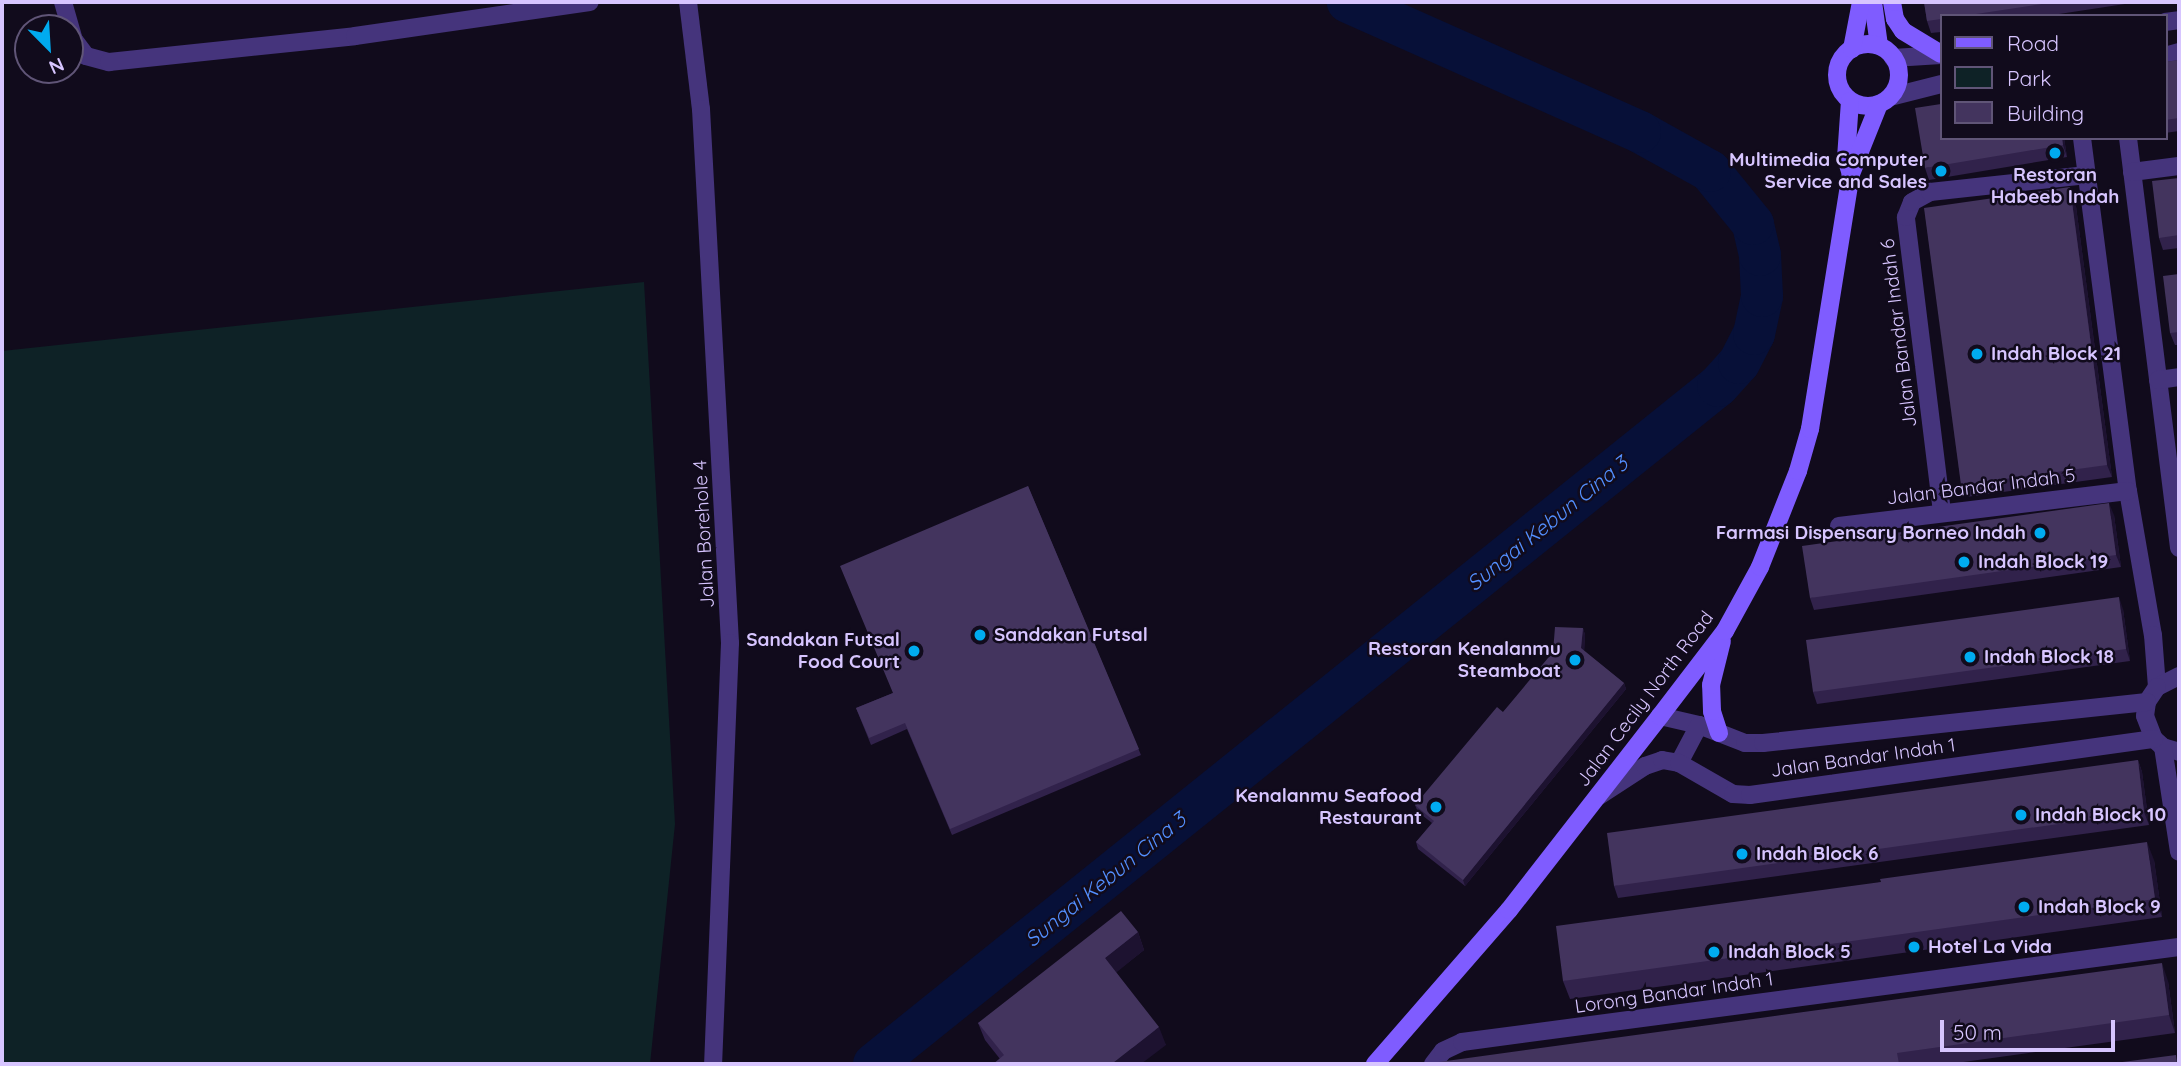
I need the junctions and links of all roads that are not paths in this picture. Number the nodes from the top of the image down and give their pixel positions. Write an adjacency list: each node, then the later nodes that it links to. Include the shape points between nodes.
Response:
1 (63, 2): 2 (street, via 74,40 86,55 108,62 355,36)
2 (590, 2)
3 (688, 2): 37 (street, Jalan Borehole 4, via 701,109 730,643)
4 (1861, 2): 7 (main road)
5 (1873, 2): 8 (main road)
6 (1892, 2): 9 (main road, via 1903,31)
7 (1852, 49): 8 (main road, via 1860,46); 13 (main road, via 1837,75)
8 (1886, 52): 10 (street); 12 (main road, via 1898,78)
9 (1940, 54)
10 (1940, 55)
11 (1940, 85): 12 (street)
12 (1884, 100): 13 (main road, via 1869,106); 18 (main road, Jalan Cecily North Road)
13 (1850, 101): 18 (main road, Jalan Cecily North Road, via 1846,158)
14 (2082, 140): 19 (street)
15 (2128, 140): 17 (street)
16 (2179, 166): 17 (street)
17 (2133, 172): 21 (street)
18 (1851, 174): 26 (main road, Jalan Cecily North Road, via 1804,450 1774,536)
19 (2087, 175): 22 (street); 23 (street, Jalan Bandar Indah 6, via 1930,192 1912,202 1906,217)
20 (2179, 377): 21 (street)
21 (2158, 380): 25 (street)
22 (2129, 491): 23 (street, Jalan Bandar Indah 5); 28 (street, via 2153,635)
23 (1942, 512): 24 (street, Jalan Bandar Indah 5)
24 (1839, 526)
25 (2179, 548)
26 (1725, 631): 29 (main road, Jalan Cecily North Road); 31 (main road, via 1711,685)
27 (2179, 676): 28 (street)
28 (2152, 694): 31 (street, Jalan Bandar Indah 1, via 1763,743 1745,743); 32 (street, via 2145,716)
29 (1660, 716): 30 (street, Jalan Bandar Indah 1); 34 (main road, Jalan Cecily North Road)
30 (1699, 725): 31 (street, Jalan Bandar Indah 1); 33 (street)
31 (1719, 733)
32 (2165, 746): 33 (street, Jalan Bandar Indah 1, via 1750,795 1733,794); 35 (street)
33 (1679, 763): 34 (street, via 1654,762)
34 (1597, 798): 38 (main road, Jalan Cecily North Road, via 1510,911)
35 (2179, 852)
36 (2179, 947): 39 (street, Lorong Bandar Indah 1, via 1462,1042 1443,1051)
37 (713, 1064)
38 (1375, 1064)
39 (1433, 1064)

